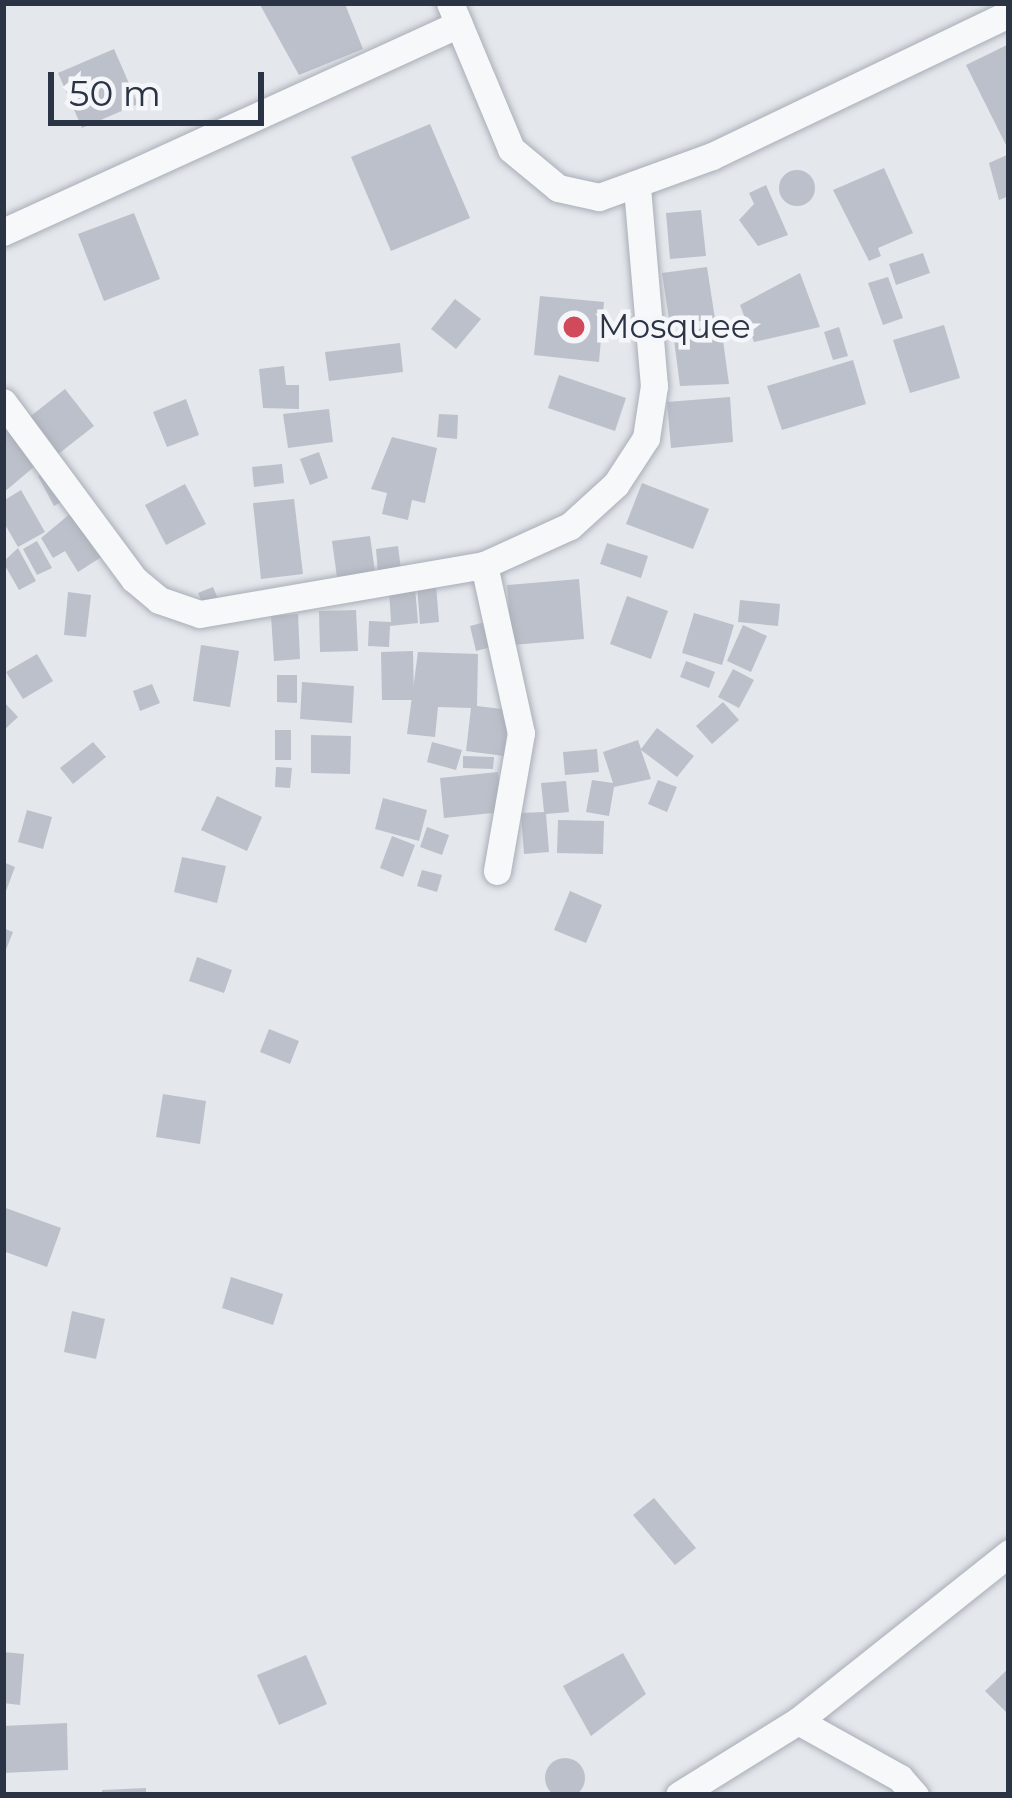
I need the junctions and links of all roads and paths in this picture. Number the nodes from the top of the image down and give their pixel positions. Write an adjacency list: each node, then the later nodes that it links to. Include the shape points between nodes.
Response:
1 (455, 14): 3 (street, via 511,148 533,171 558,188 598,197); 4 (street)
2 (1009, 14): 3 (street)
3 (637, 188): 6 (street, via 654,386 646,438 616,484 570,526)
4 (3, 232)
5 (3, 402): 6 (street, via 134,579 179,607 200,614 250,610 325,589)
6 (484, 565): 7 (street, via 520,733)
7 (496, 871)
8 (1009, 1553): 9 (street)
9 (798, 1721): 10 (street); 11 (street, via 900,1778)
10 (679, 1795)
11 (915, 1795)

